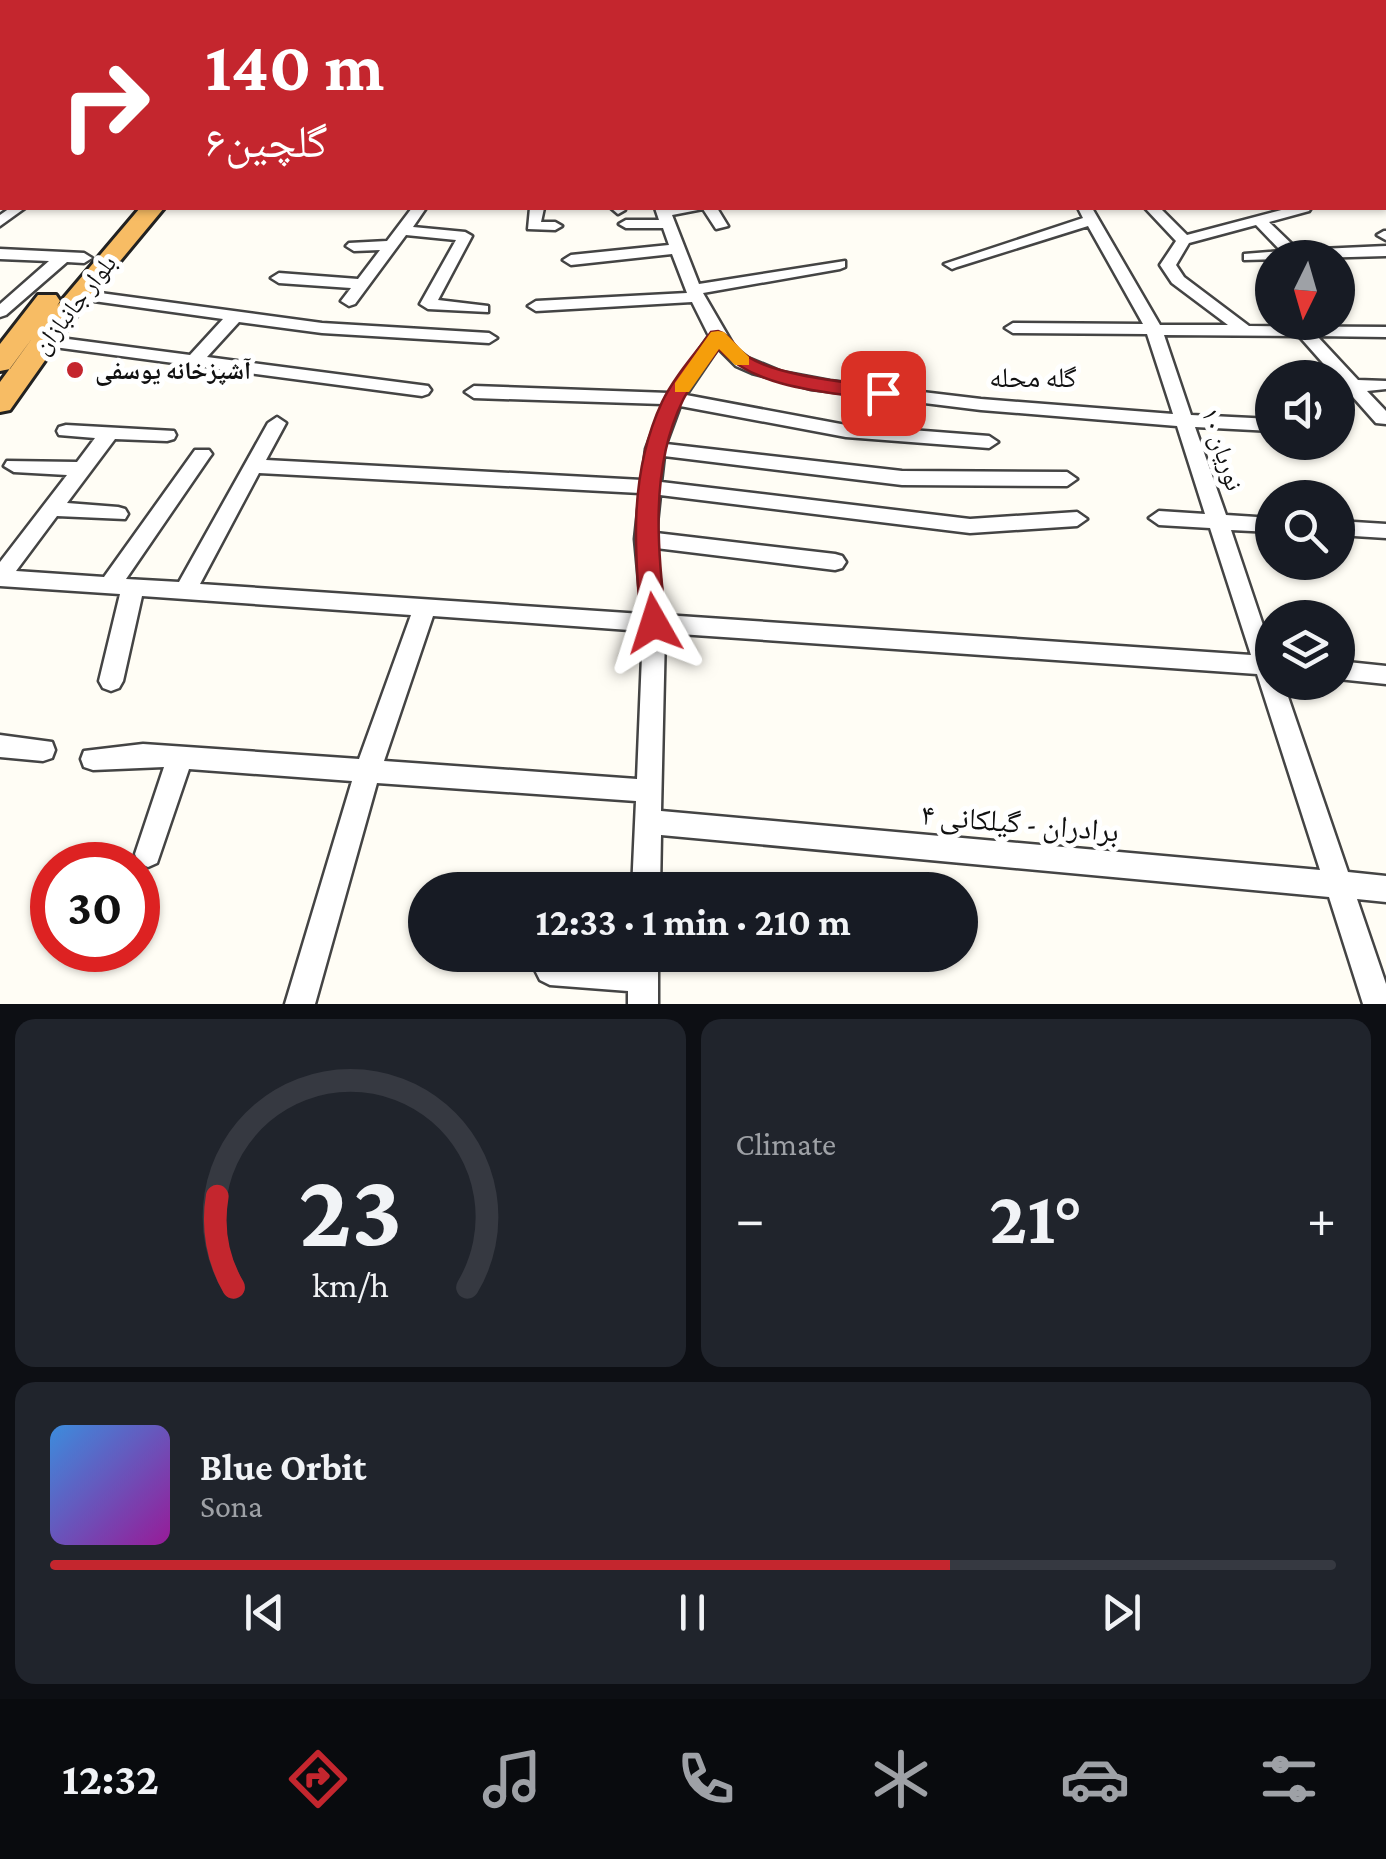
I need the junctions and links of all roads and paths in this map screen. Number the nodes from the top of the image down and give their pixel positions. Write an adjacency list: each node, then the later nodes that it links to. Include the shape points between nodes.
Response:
1 (126, 210): 23 (highway, بلوار جانبازان)
2 (150, 210): 32 (highway, بلوار جانبازان)
3 (418, 210): 14 (street)
4 (536, 210): 12 (street, via 532,226)
5 (711, 210): 13 (street)
6 (1154, 210): 15 (street)
7 (1296, 210): 11 (street)
8 (621, 214): 9 (street)
9 (664, 214): 21 (street)
10 (1088, 214): 28 (street); 38 (street, نوریان ۱۰)
11 (1258, 219): 15 (street); 16 (street)
12 (555, 226)
13 (722, 226)
14 (403, 230): 18 (street); 35 (street, via 465,236 428,304)
15 (1184, 240): 40 (street, via 1168,265 1178,280)
16 (1280, 240)
17 (1385, 241): 20 (street)
18 (392, 245): 19 (street); 30 (street)
19 (354, 246)
20 (1355, 246)
21 (679, 249): 26 (street); 31 (street)
22 (0, 254): 23 (street)
23 (73, 258): 36 (street); 48 (highway, بلوار جانبازان)
24 (1249, 258): 25 (street)
25 (1255, 258)
26 (571, 260)
27 (840, 264): 31 (street)
28 (952, 264)
29 (279, 278): 30 (street)
30 (362, 284): 33 (street)
31 (698, 293): 34 (street); 44 (street)
32 (78, 296): 37 (street); 46 (highway, بلوار جانبازان)
33 (349, 302)
34 (536, 306)
35 (482, 309)
36 (0, 312)
37 (236, 316): 45 (street); 49 (street)
38 (1153, 326): 39 (street); 40 (street); 59 (street, نوریان ۱۰)
39 (1013, 328)
40 (1243, 328): 41 (street)
41 (1255, 329)
42 (1355, 332): 43 (street)
43 (1386, 332)
44 (718, 336): 56 (street); 59 (street, via 741,361 808,383 1064,414)
45 (489, 338)
46 (45, 340): 49 (street); 57 (highway, بلوار جانبازان)
47 (1311, 340): 50 (street)
48 (4, 352)
49 (195, 360): 54 (street)
50 (1329, 360)
51 (1380, 385): 52 (street)
52 (1355, 386)
53 (1355, 388): 58 (street)
54 (422, 390)
55 (474, 392): 56 (street)
56 (674, 399): 65 (street, via 846,431); 66 (street)
57 (0, 403)
58 (1382, 418)
59 (1184, 420): 61 (street); 77 (street, نوریان ۱۰)
60 (276, 423): 69 (street)
61 (1255, 424)
62 (66, 431): 63 (street)
63 (110, 432): 64 (street); 70 (street)
64 (168, 435)
65 (988, 442)
66 (654, 450): 71 (street, via 902,478); 72 (street)
67 (202, 454): 84 (street)
68 (14, 466): 70 (street)
69 (253, 466): 72 (street); 86 (street)
70 (81, 470): 73 (street)
71 (1067, 479)
72 (650, 487): 75 (street, via 970,526); 81 (street)
73 (52, 509): 74 (street); 83 (street)
74 (118, 514)
75 (1077, 518)
76 (1159, 518): 77 (street)
77 (1218, 522): 78 (street); 89 (street, نوریان ۱۰)
78 (1255, 524)
79 (1355, 529): 80 (street)
80 (1386, 531)
81 (645, 539): 82 (street); 88 (street)
82 (834, 562)
83 (0, 578): 84 (street)
84 (109, 586): 85 (street)
85 (133, 588): 86 (street); 93 (street)
86 (185, 591): 87 (street)
87 (425, 608): 88 (street); 99 (street)
88 (654, 623): 90 (street); 100 (street)
89 (1255, 626)
90 (1255, 665)
91 (1355, 672): 92 (street)
92 (1386, 675)
93 (112, 681)
94 (1280, 700): 104 (street, نوریان ۱۰)
95 (0, 746): 96 (street)
96 (43, 750)
97 (180, 758): 98 (street); 99 (street); 102 (street)
98 (93, 759)
99 (368, 770): 100 (street); 108 (street)
100 (649, 791): 101 (street)
101 (648, 822): 103 (street); 104 (street, برادران - گیلکانی ۴)
102 (152, 842)
103 (647, 872)
104 (1338, 884): 105 (street, برادران - گیلکانی ۴); 109 (street, نوریان ۱۰)
105 (1386, 889)
106 (571, 972): 107 (street)
107 (644, 979)
108 (300, 1004)
109 (1378, 1004)

